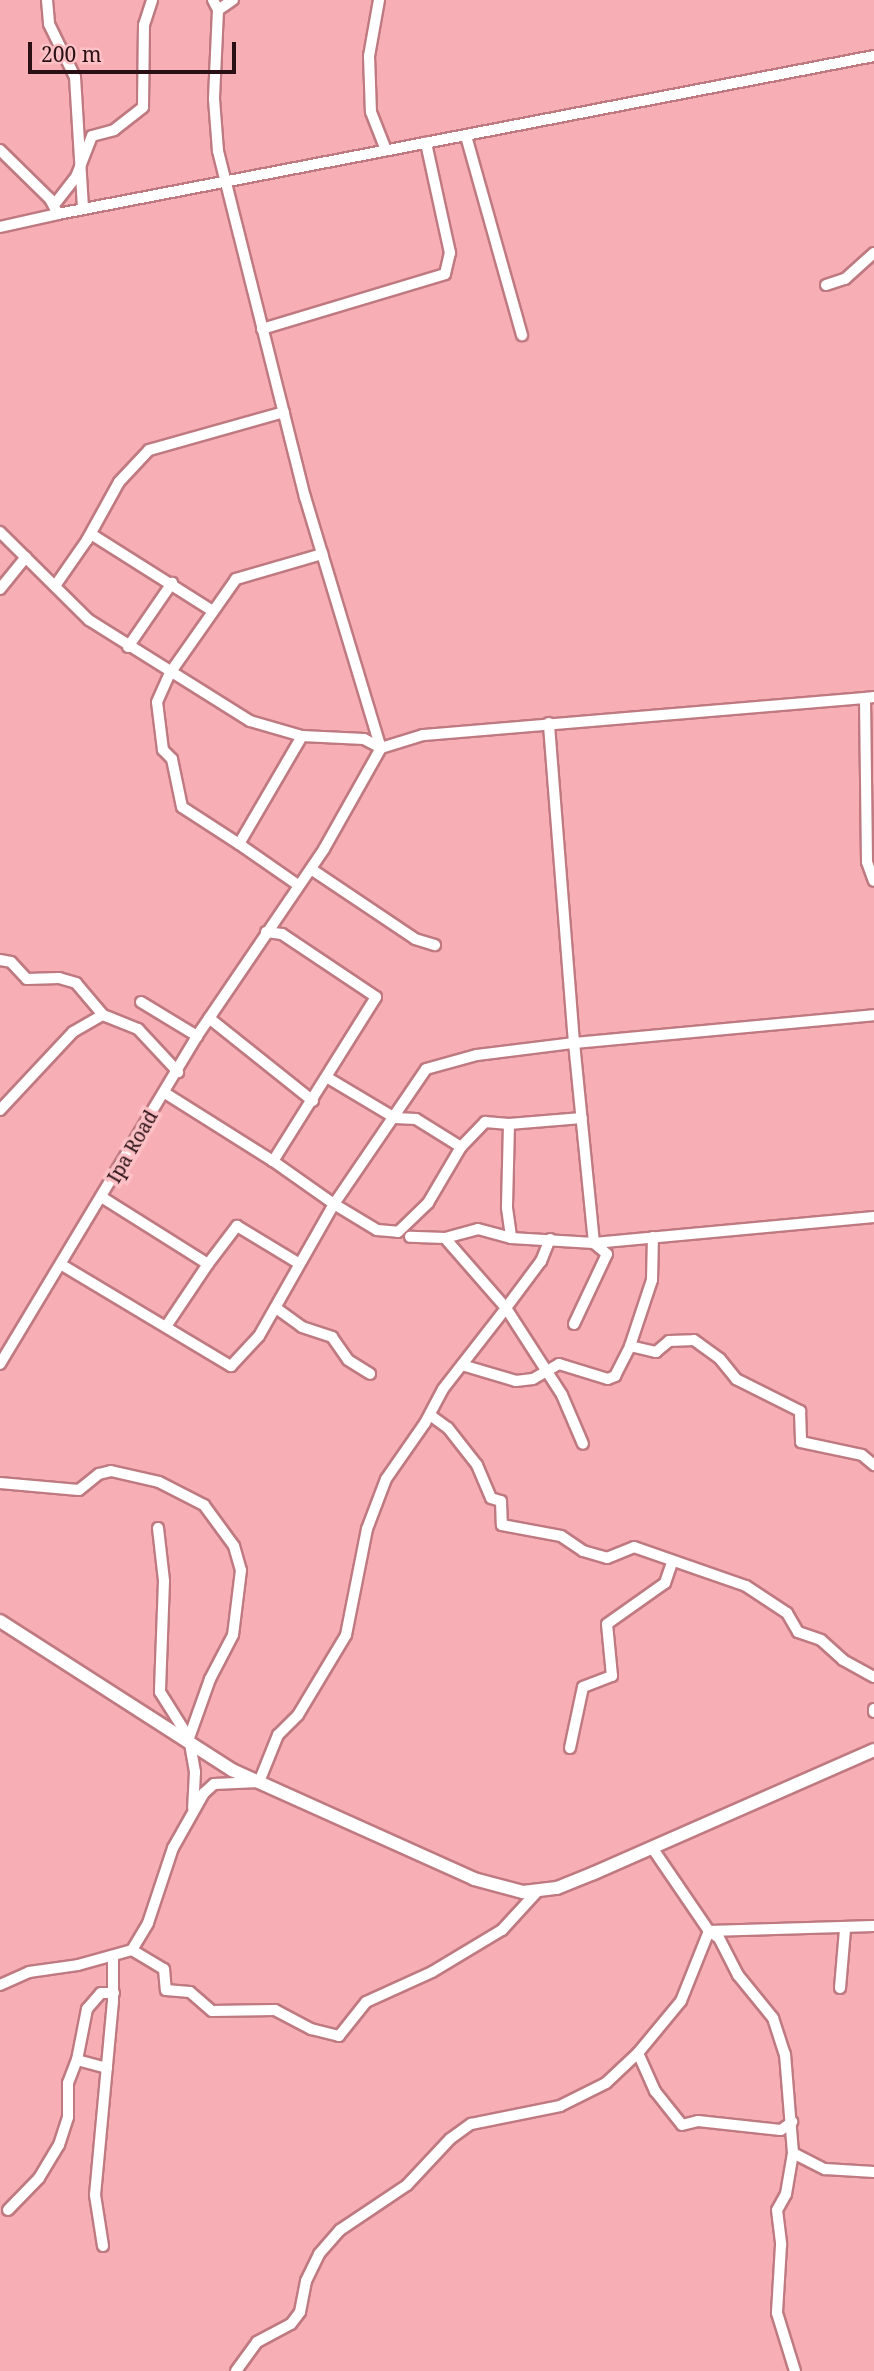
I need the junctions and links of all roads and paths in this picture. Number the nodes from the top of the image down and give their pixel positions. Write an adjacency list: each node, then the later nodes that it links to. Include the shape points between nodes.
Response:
1 (47, 0): 11 (street, via 49,24 75,77)
2 (152, 0): 11 (street, via 145,25 143,107 114,130 92,136)
3 (233, 0): 5 (street)
4 (379, 0): 10 (street, via 369,56 372,112)
5 (215, 5): 12 (street, via 215,127)
6 (874, 56): 7 (street)
7 (466, 136): 8 (street); 19 (street)
8 (426, 142): 10 (street); 18 (street, via 450,253 445,274)
9 (0, 150): 14 (street)
10 (386, 150): 12 (street)
11 (81, 163): 13 (street); 14 (street)
12 (226, 181): 13 (street); 18 (street)
13 (83, 208): 14 (street)
14 (56, 210): 15 (street)
15 (0, 227)
16 (874, 253): 17 (street, via 845,279)
17 (827, 285)
18 (262, 329): 20 (street)
19 (522, 335)
20 (284, 412): 22 (street, via 149,450 118,482); 23 (street)
21 (0, 532): 24 (street)
22 (91, 534): 25 (street); 26 (street)
23 (322, 554): 28 (street, via 236,579); 34 (street)
24 (26, 557): 26 (street); 27 (street)
25 (172, 583): 28 (street); 29 (street)
26 (55, 586): 29 (street, via 89,620)
27 (0, 589)
28 (213, 611): 30 (street)
29 (128, 647): 30 (street)
30 (170, 673): 33 (street, via 250,721); 35 (street, via 157,702 163,750 172,759 182,807)
31 (869, 697): 32 (street); 37 (street, via 867,862)
32 (549, 723): 34 (street, via 423,735); 47 (street)
33 (302, 736): 34 (street, via 364,739); 35 (street)
34 (381, 748): 36 (street, Ipa Road)
35 (239, 844): 38 (street)
36 (311, 869): 38 (street, Ipa Road); 40 (street, via 415,939)
37 (874, 881)
38 (298, 885): 39 (street, Ipa Road)
39 (266, 932): 45 (street, Ipa Road); 49 (street, via 282,934 376,997)
40 (435, 945)
41 (0, 960): 43 (street, via 12,962 27,979 59,978 76,983)
42 (141, 1002): 46 (street)
43 (103, 1014): 48 (street, via 138,1029); 52 (street, via 73,1031)
44 (874, 1015): 47 (street)
45 (209, 1018): 46 (street, Ipa Road); 51 (street)
46 (197, 1036): 48 (street, Ipa Road)
47 (574, 1043): 53 (street, via 443,1062 426,1069 413,1083); 54 (street)
48 (178, 1072): 50 (street, Ipa Road)
49 (328, 1078): 51 (street); 53 (street)
50 (165, 1093): 57 (street); 58 (street, Ipa Road)
51 (313, 1101): 57 (street)
52 (0, 1110)
53 (395, 1118): 56 (street, via 416,1119); 59 (street)
54 (582, 1118): 55 (street); 66 (street)
55 (509, 1124): 56 (street, via 485,1122); 64 (street)
56 (461, 1147): 59 (street, via 428,1203 398,1232 377,1230)
57 (273, 1161): 59 (street)
58 (103, 1198): 67 (street); 69 (street, Ipa Road)
59 (334, 1204): 68 (street)
60 (874, 1217): 62 (street)
61 (410, 1237): 63 (street)
62 (653, 1237): 66 (street); 74 (street, via 652,1280)
63 (445, 1238): 64 (street, via 478,1229); 71 (street)
64 (511, 1238): 65 (street)
65 (550, 1239): 66 (street); 71 (street, via 541,1261)
66 (594, 1243): 72 (street, via 603,1249 607,1260)
67 (208, 1264): 68 (street, via 237,1226); 73 (street)
68 (298, 1264): 70 (street)
69 (62, 1265): 73 (street); 75 (street, Ipa Road)
70 (276, 1308): 73 (street, via 256,1341 231,1366); 78 (street, via 302,1326 332,1338 348,1360)
71 (506, 1308): 76 (street); 77 (street)
72 (575, 1324)
73 (167, 1325)
74 (630, 1346): 77 (street, via 615,1376 608,1379 559,1364); 81 (street, via 656,1352 669,1340 694,1340 720,1359 736,1379 800,1412 801,1441 862,1455)
75 (0, 1364)
76 (462, 1365): 77 (street, via 516,1381); 79 (street)
77 (547, 1372): 80 (street)
78 (370, 1374)
79 (430, 1415): 84 (street, via 448,1427 477,1465 491,1498 501,1501 502,1525 561,1536 583,1551 607,1558 634,1547); 90 (street, via 372,1508 346,1635 298,1715 278,1735)
80 (583, 1444)
81 (874, 1465)
82 (0, 1483): 87 (street, via 79,1489 111,1471 159,1482 204,1505 234,1546 241,1570 233,1635 210,1679)
83 (158, 1528): 87 (street, via 164,1581 160,1692)
84 (672, 1563): 86 (street, via 746,1586 787,1613 798,1632 821,1640 843,1660); 88 (street, via 665,1583 607,1624 612,1676 583,1687)
85 (0, 1621): 87 (main road)
86 (874, 1677)
87 (190, 1742): 90 (main road); 91 (street, via 195,1772)
88 (570, 1748)
89 (874, 1750): 92 (main road)
90 (259, 1782): 91 (street, via 214,1784); 93 (main road, via 474,1879)
91 (190, 1820): 97 (street, via 173,1849 148,1923)
92 (653, 1849): 93 (main road); 96 (street)
93 (537, 1892): 97 (street, via 502,1930 432,1972 366,2002 339,2036 311,2029 275,2010 212,2011 190,1992 166,1990 164,1969)
94 (874, 1926): 95 (street)
95 (845, 1930): 96 (street, via 806,1926); 100 (street)
96 (709, 1931): 102 (street, via 681,2001); 105 (street, via 774,2018 785,2054)
97 (132, 1950): 98 (street)
98 (113, 1958): 99 (street, via 29,1972); 101 (street)
99 (0, 1985)
100 (840, 1988)
101 (114, 1993): 103 (street, via 102,1993 87,2009); 104 (street)
102 (638, 2053): 105 (street, via 655,2091 682,2125 698,2121 781,2130); 110 (street, via 606,2084 574,2100 471,2124 450,2139 407,2185 340,2230 319,2253 306,2281 300,2312 291,2324 257,2342)
103 (77, 2060): 104 (street); 108 (street, via 68,2083 68,2117 59,2145 39,2178)
104 (107, 2068): 109 (street, via 95,2195)
105 (792, 2122): 106 (street)
106 (793, 2153): 107 (street, via 825,2169); 111 (street, via 786,2193 777,2210 781,2245 777,2313)
107 (874, 2172)
108 (8, 2210)
109 (103, 2246)
110 (236, 2371)
111 (795, 2371)

